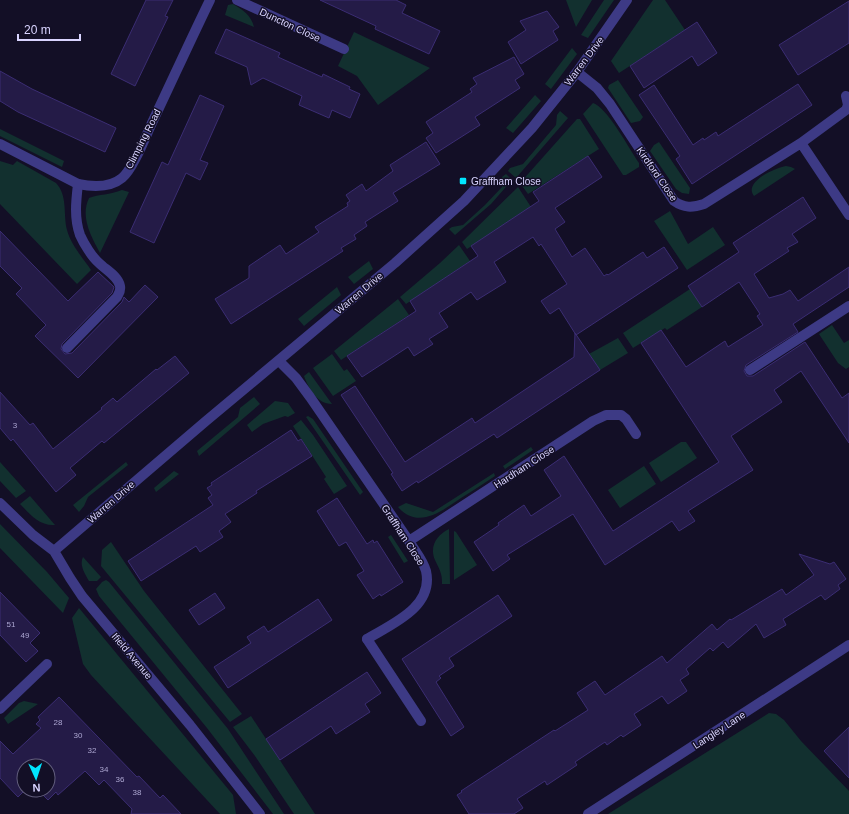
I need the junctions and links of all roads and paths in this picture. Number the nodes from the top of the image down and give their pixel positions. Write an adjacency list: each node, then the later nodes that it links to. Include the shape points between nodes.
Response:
1 (210, 0): 9 (street, Climping Road, via 123,178 102,186)
2 (237, 0): 4 (street, Duncton Close)
3 (627, 0): 5 (street, Warren Drive)
4 (344, 49)
5 (577, 72): 7 (street, Kirdford Close, via 598,88 674,201 681,206 693,208 704,204); 13 (street, Warren Drive, via 532,128 464,201)
6 (846, 96): 7 (street, Kirdford Close, via 846,110)
7 (801, 143): 10 (street)
8 (0, 144): 9 (street, Climping Road)
9 (78, 184): 12 (street, via 76,215 81,238 98,262 116,279 121,291)
10 (849, 215)
11 (849, 306): 14 (street)
12 (67, 348)
13 (279, 361): 17 (street, Graffham Close, via 296,378); 18 (street, Warren Drive)
14 (750, 370)
15 (636, 434): 17 (street, Hardham Close, via 621,415 606,415 593,421)
16 (0, 503): 18 (street, Ifield Avenue, via 32,535)
17 (409, 541): 22 (street, Graffham Close, via 426,571 424,595 409,613 367,639)
18 (54, 551): 23 (street, Ifield Avenue, via 82,596 190,725)
19 (849, 645): 24 (street, Langley Lane)
20 (47, 664): 21 (street)
21 (0, 709)
22 (421, 721)
23 (260, 814)
24 (588, 814)

